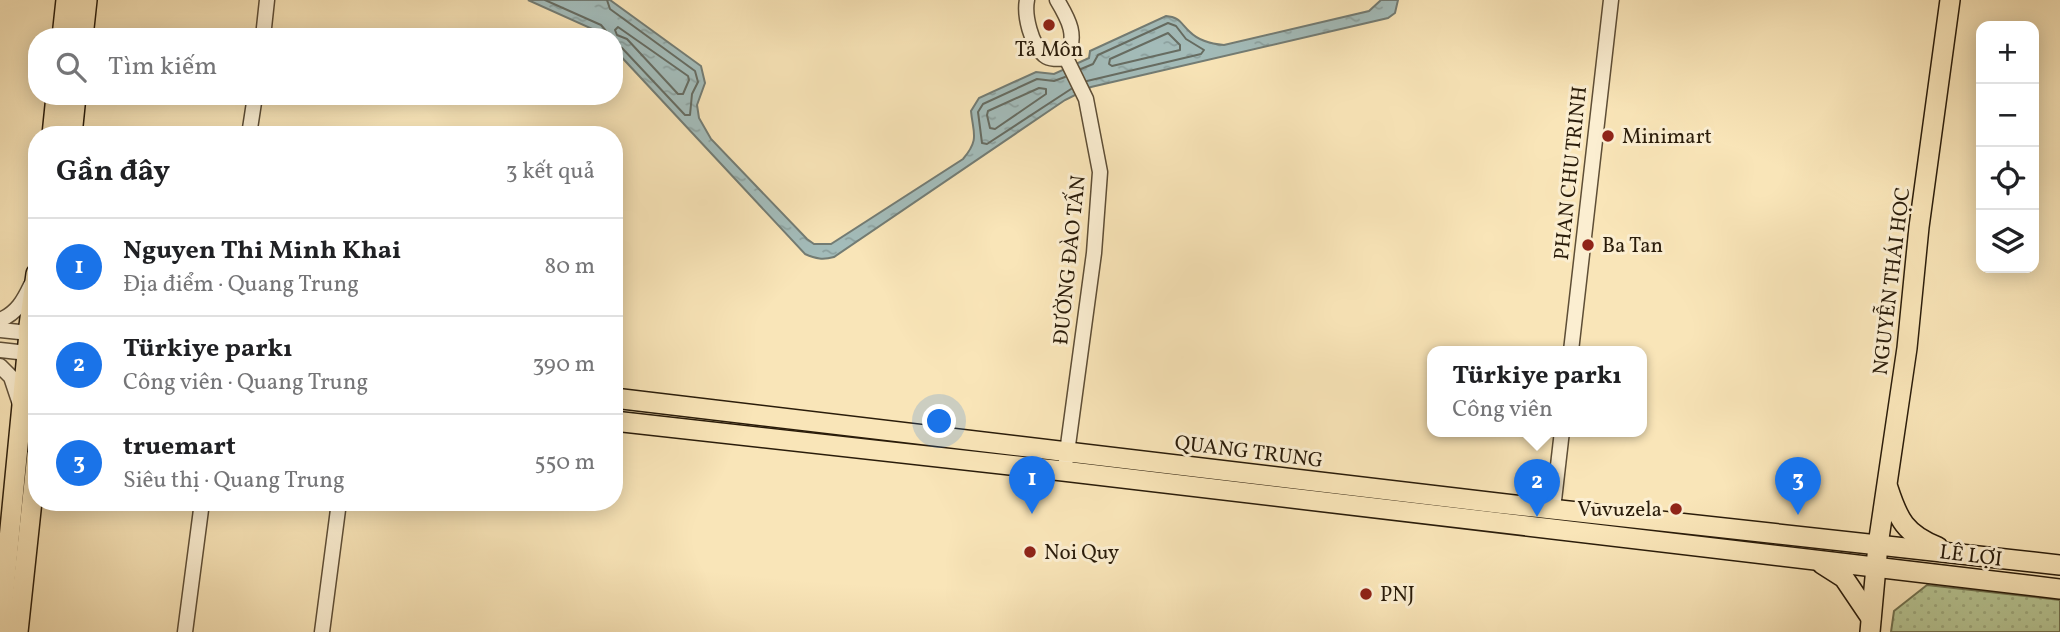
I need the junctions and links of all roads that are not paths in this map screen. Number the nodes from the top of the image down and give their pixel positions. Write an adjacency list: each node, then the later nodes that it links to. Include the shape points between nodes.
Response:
1 (267, 0): 9 (street)
2 (1027, 0): 10 (street, via 1026,17 1042,54)
3 (1057, 0): 10 (street, via 1072,33)
4 (1611, 0): 22 (street, PHAN CHU TRINH)
5 (1950, 0): 35 (main road, NGUYỄN THÁI HỌC)
6 (76, 6): 7 (highway); 8 (highway)
7 (67, 28)
8 (80, 28)
9 (264, 28)
10 (1068, 61): 31 (street, ĐƯỜNG ĐÀO TẤN, via 1086,99 1100,172 1094,253)
11 (56, 105): 14 (highway)
12 (74, 105): 15 (highway)
13 (254, 105): 16 (street)
14 (54, 126)
15 (72, 126)
16 (250, 126)
17 (28, 291): 18 (street, via 12,313)
18 (0, 320)
19 (0, 330): 20 (street)
20 (28, 341)
21 (28, 344): 23 (street)
22 (1572, 346)
23 (0, 350)
24 (0, 366): 27 (street, via 11,377)
25 (28, 371): 27 (main road)
26 (623, 399): 29 (main road, QUANG TRUNG)
27 (22, 412): 36 (main road)
28 (623, 422): 32 (main road, QUANG TRUNG)
29 (895, 431): 31 (main road, QUANG TRUNG); 32 (main road)
30 (1561, 437): 37 (street)
31 (1067, 452): 33 (street, ĐƯỜNG ĐÀO TẤN); 37 (main road, QUANG TRUNG)
32 (894, 453): 33 (main road, QUANG TRUNG)
33 (1063, 471): 40 (main road, QUANG TRUNG)
34 (28, 483): 36 (main road)
35 (1887, 484): 41 (main road, NGUYỄN THÁI HỌC); 42 (main road, via 1906,528)
36 (22, 502): 47 (main road)
37 (1553, 509): 40 (main road); 41 (main road, QUANG TRUNG)
38 (201, 511): 51 (street)
39 (338, 511): 52 (street)
40 (1551, 530): 43 (main road, QUANG TRUNG)
41 (1878, 545): 42 (main road, LÊ LỢI); 45 (main road, NGUYỄN THÁI HỌC)
42 (1952, 552): 44 (main road, LÊ LỢI)
43 (1797, 558): 45 (main road, QUANG TRUNG); 48 (main road, via 1822,564 1844,578)
44 (2060, 565)
45 (1877, 567): 46 (main road, LÊ LỢI); 48 (main road, NGUYỄN THÁI HỌC)
46 (2060, 589)
47 (12, 603): 49 (main road); 50 (main road)
48 (1871, 625)
49 (0, 632)
50 (18, 632)
51 (185, 632)
52 (322, 632)

